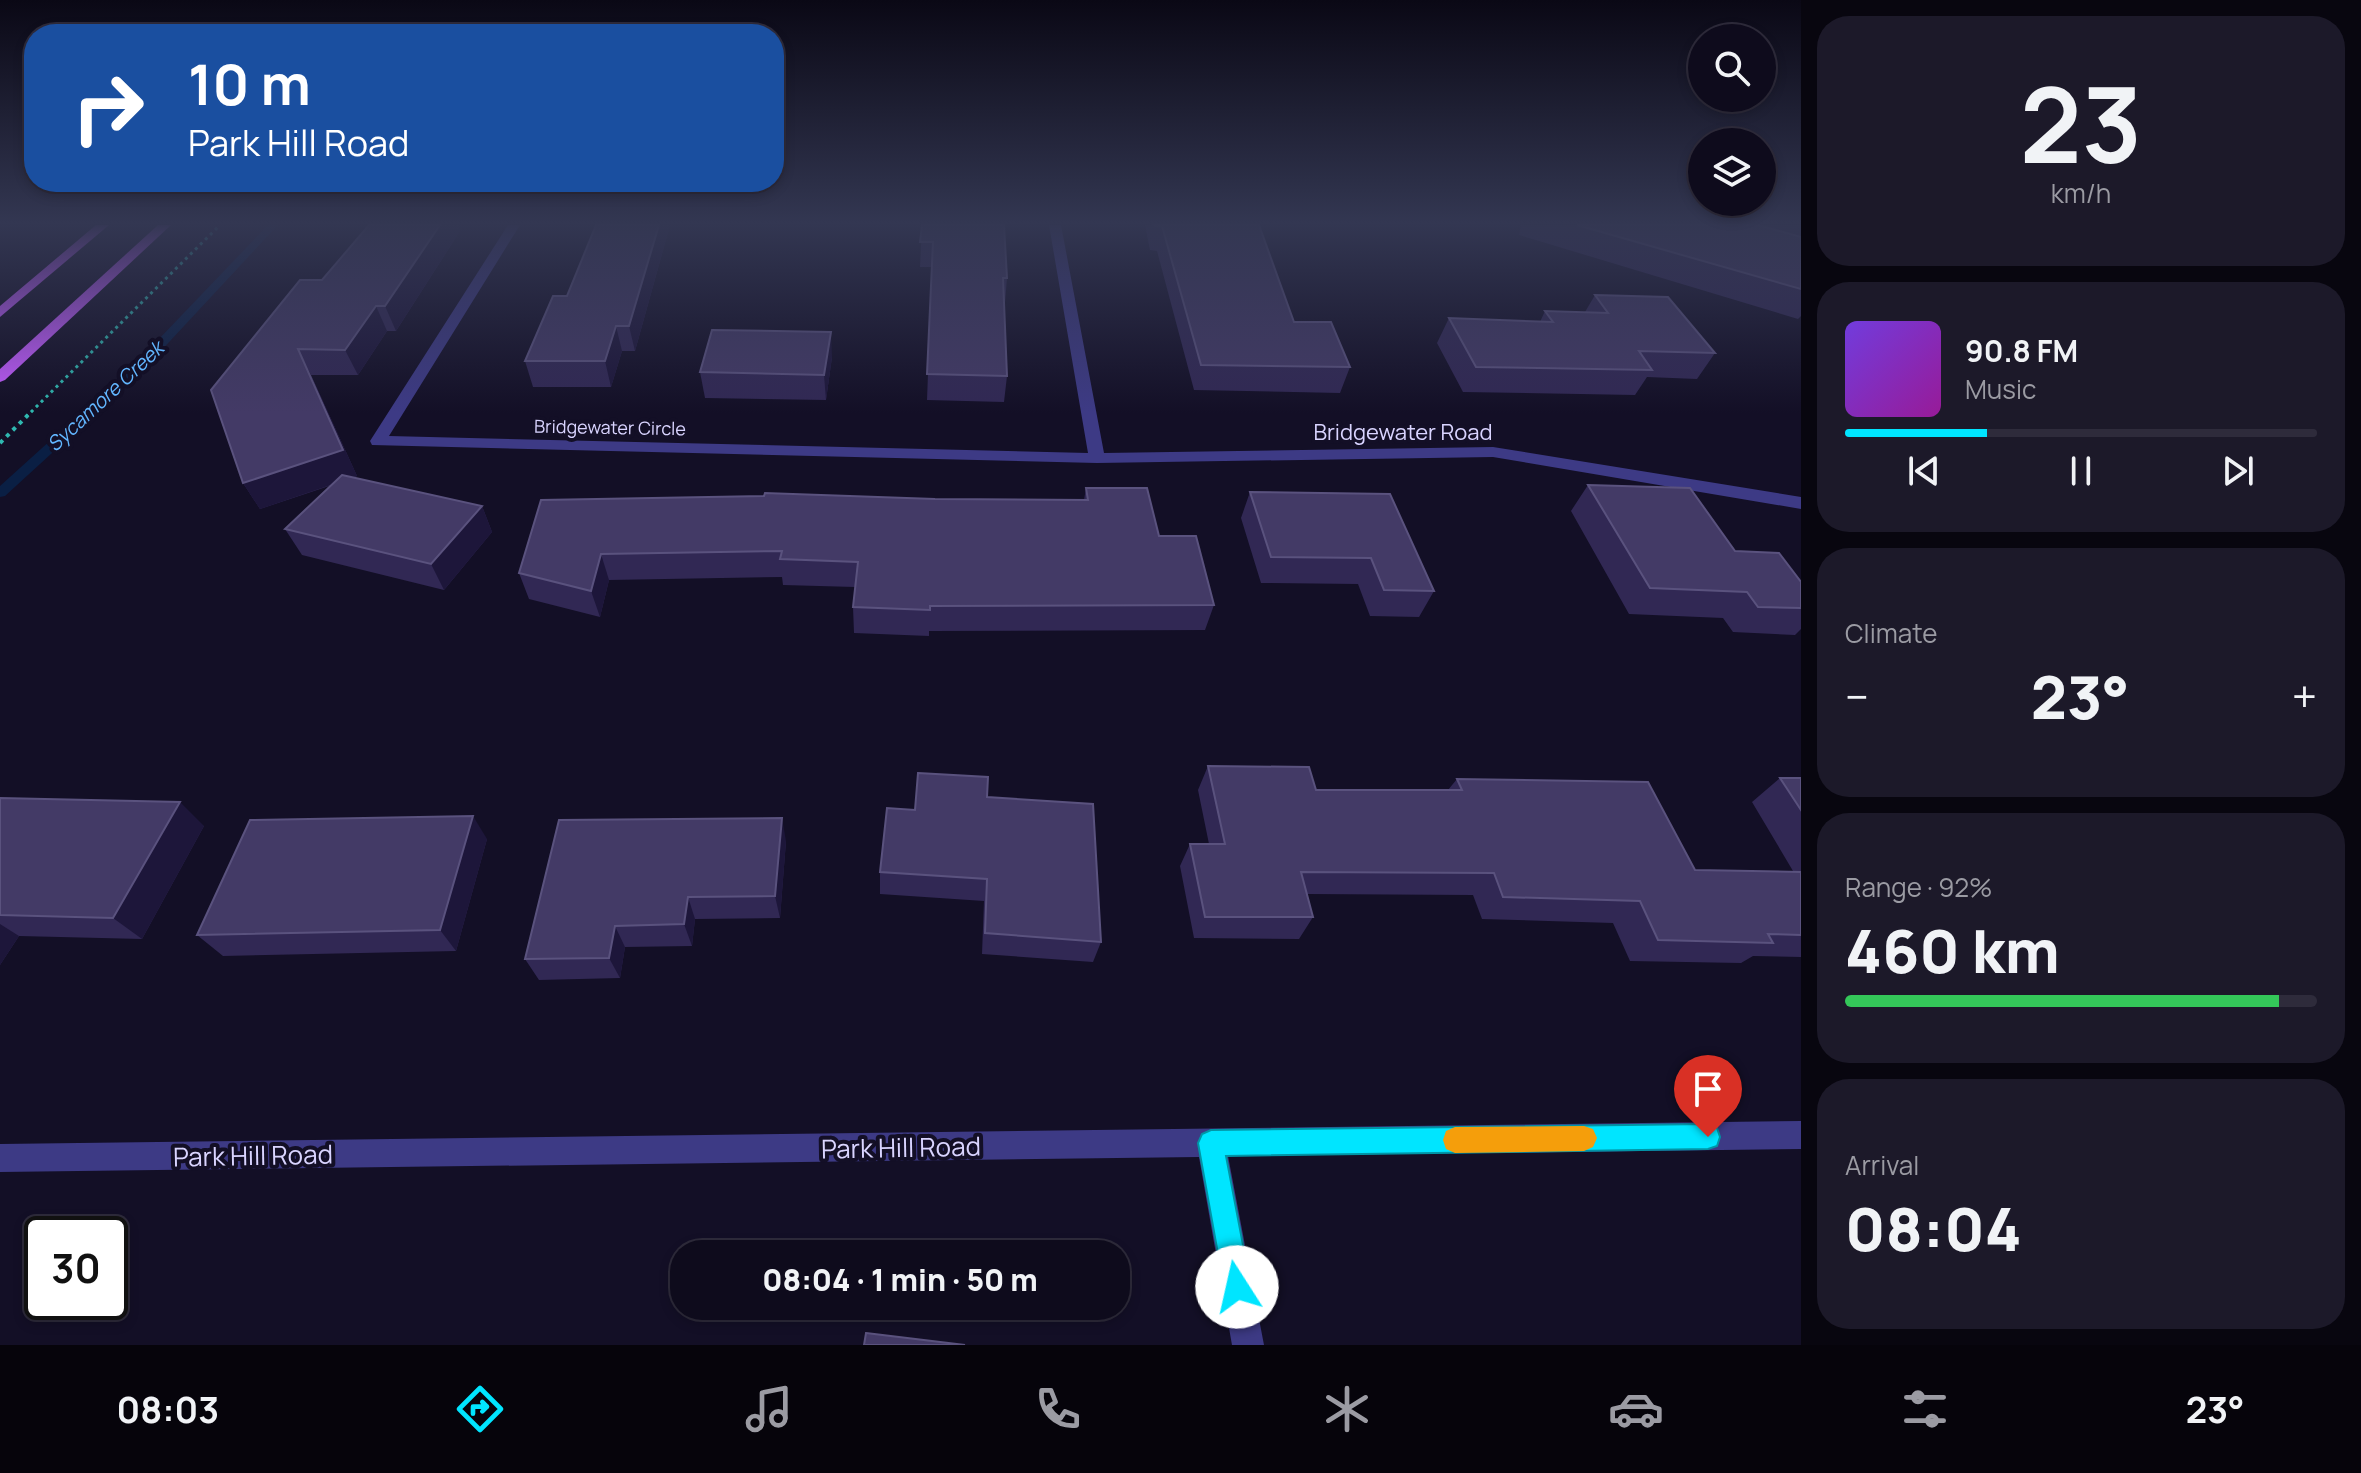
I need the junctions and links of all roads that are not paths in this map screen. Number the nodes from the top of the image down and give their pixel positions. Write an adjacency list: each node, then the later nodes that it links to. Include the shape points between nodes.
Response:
1 (30, 288): 5 (main road)
2 (97, 288): 6 (main road)
3 (474, 288): 7 (street, Bridgewater Circle, via 378,441)
4 (1066, 288): 7 (street)
5 (0, 313)
6 (0, 377)
7 (1097, 458): 8 (street, Bridgewater Road, via 1493,452)
8 (1801, 503)
9 (1801, 1135): 10 (street, Park Hill Road)
10 (1211, 1143): 11 (street, Park Hill Road); 12 (street)
11 (0, 1158)
12 (1248, 1345)

